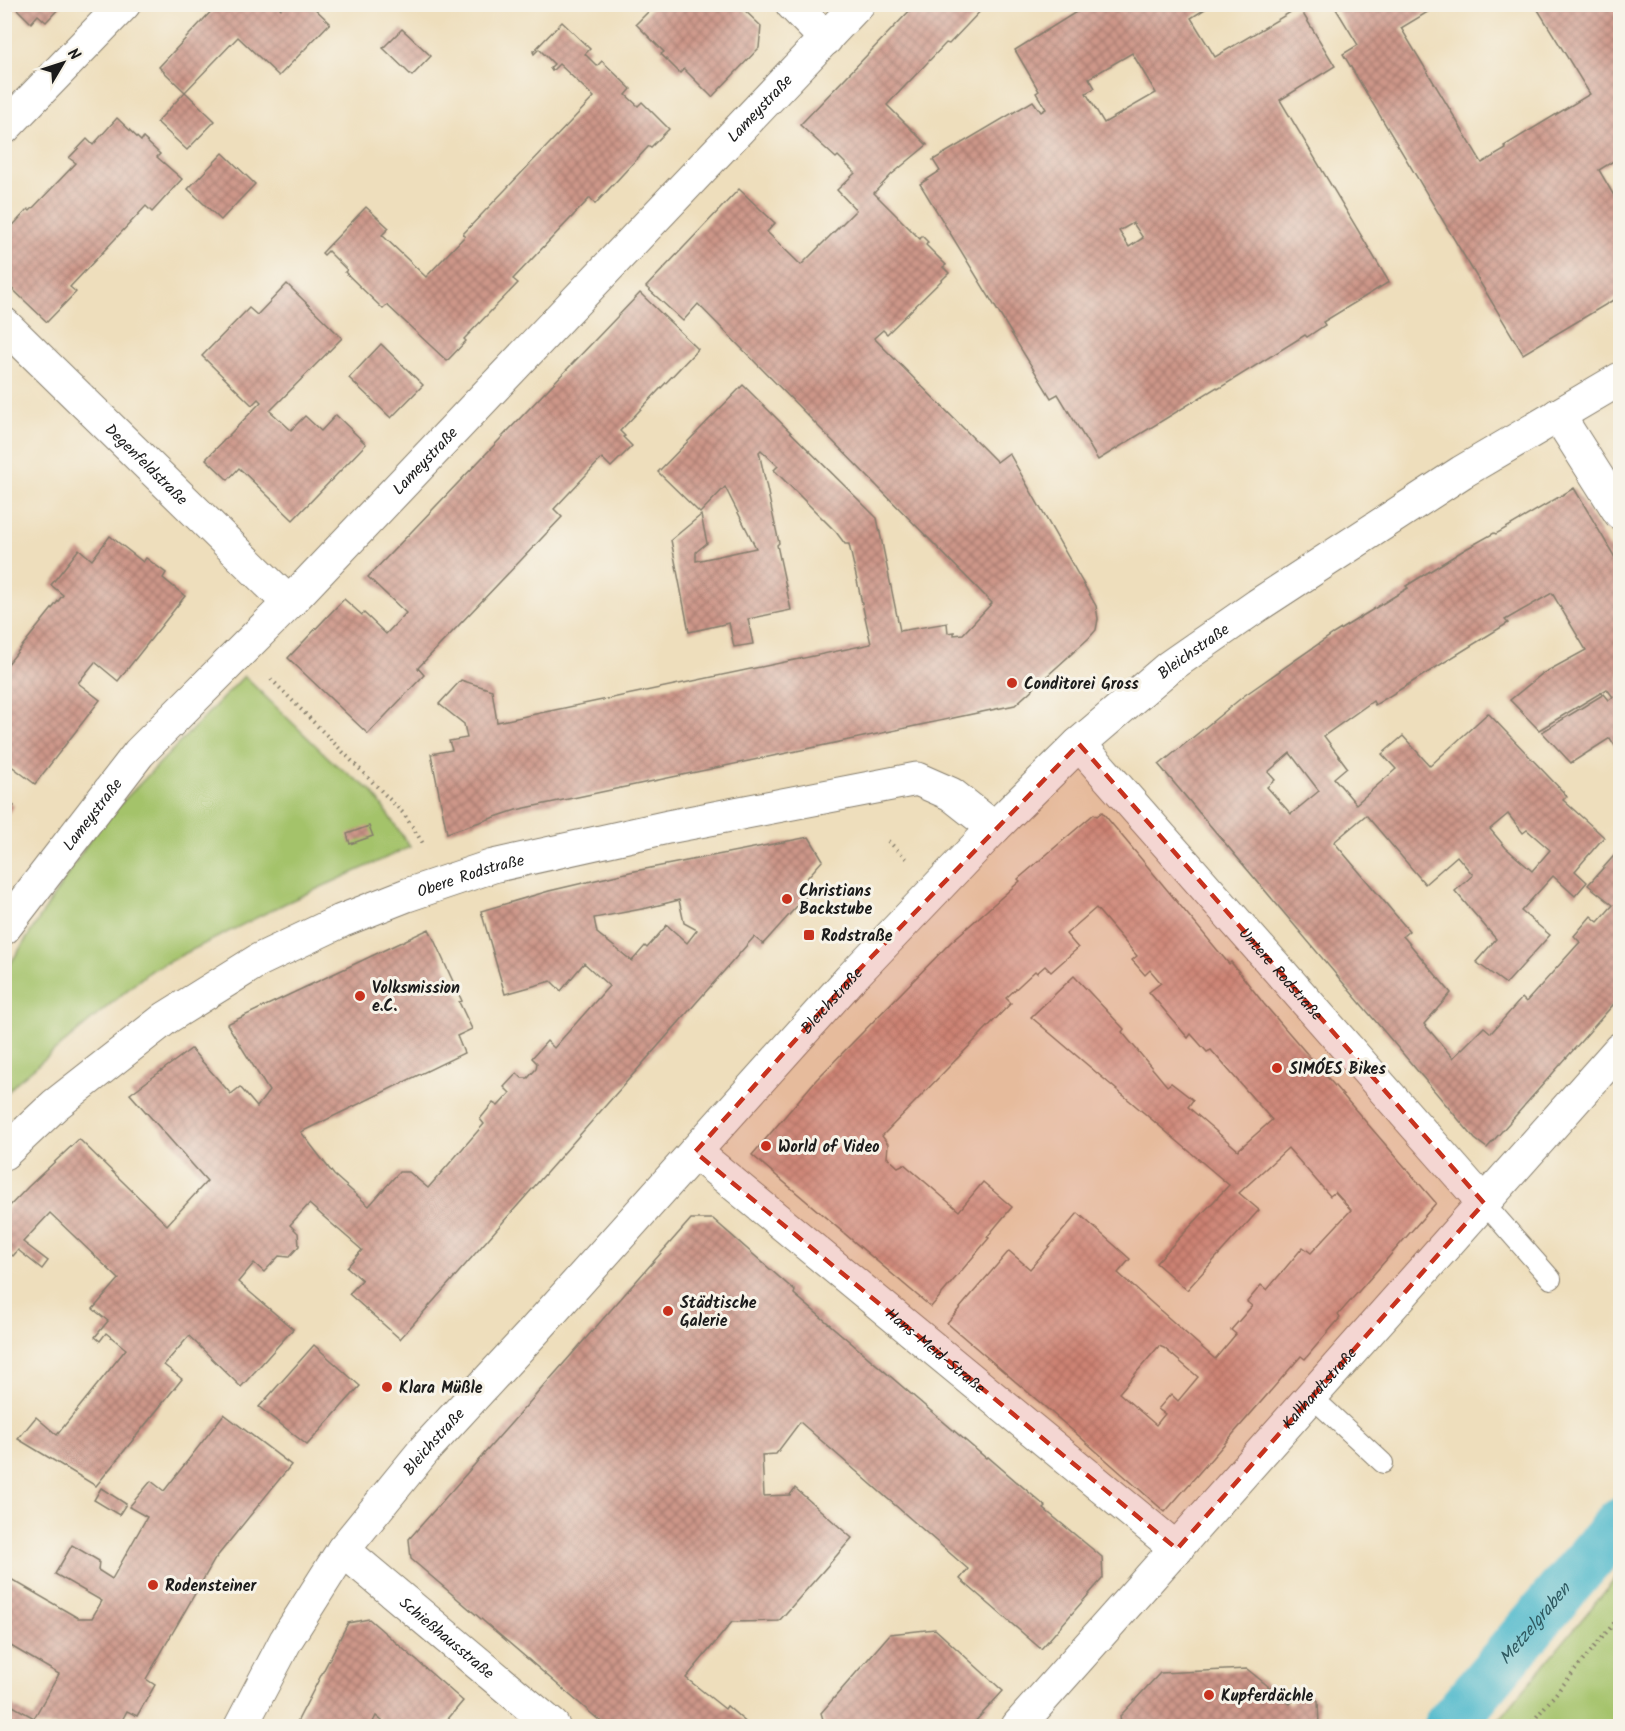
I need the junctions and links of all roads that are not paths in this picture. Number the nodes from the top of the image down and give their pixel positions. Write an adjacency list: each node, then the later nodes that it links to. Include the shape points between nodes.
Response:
1 (124, 4): 5 (street)
2 (792, 4): 4 (street)
3 (858, 4): 4 (street, Lameystraße)
4 (826, 39): 10 (street, Lameystraße)
5 (4, 128)
6 (4, 324): 10 (street, Degenfeldstraße)
7 (1620, 379): 8 (street, Bleichstraße)
8 (1558, 415): 9 (street); 11 (street, Bleichstraße, via 1462,472 1258,605 1168,667)
9 (1620, 513)
10 (289, 603): 13 (street, Lameystraße, via 139,753)
11 (1079, 744): 12 (street, Bleichstraße); 17 (street, Untere Rodstraße)
12 (994, 828): 15 (street, Bleichstraße, via 850,979); 16 (street, Obere Rodstraße, via 951,794 916,779 668,827 493,866 447,881 341,921 259,960 166,1018 55,1105)
13 (4, 928)
14 (1620, 1049): 17 (street, Kallhardtstraße)
15 (695, 1152): 21 (street, Hans-Meid-Straße); 22 (street, Bleichstraße, via 426,1448)
16 (4, 1153)
17 (1484, 1203): 18 (lane); 19 (street, Kallhardtstraße)
18 (1551, 1279)
19 (1312, 1396): 20 (lane); 21 (street, Kallhardtstraße)
20 (1383, 1463)
21 (1177, 1549): 25 (street, Kallhardtstraße)
22 (343, 1550): 23 (street, Bleichstraße, via 286,1640); 24 (street, Schießhausstraße)
23 (241, 1726)
24 (553, 1726)
25 (1018, 1726)

